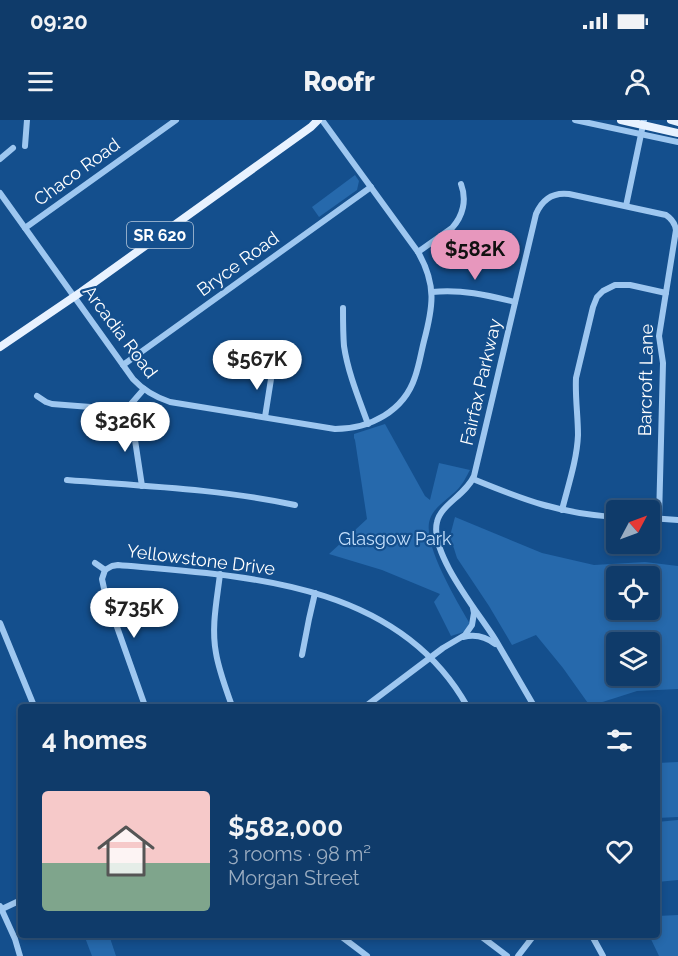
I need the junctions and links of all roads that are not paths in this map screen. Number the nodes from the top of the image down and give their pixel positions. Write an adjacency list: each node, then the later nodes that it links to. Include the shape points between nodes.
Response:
1 (27, 120): 12 (street)
2 (176, 120): 19 (street, Chaco Road)
3 (320, 120): 16 (street, Arcadia Road); 23 (main road, SR 620)
4 (575, 120): 10 (street)
5 (621, 120): 7 (main road)
6 (671, 120): 8 (main road)
7 (644, 122): 9 (main road); 10 (street)
8 (678, 122)
9 (678, 133)
10 (641, 134): 11 (street); 18 (street)
11 (678, 142)
12 (24, 146)
13 (13, 148): 14 (street)
14 (0, 159)
15 (461, 184): 20 (street, via 464,200 460,217 452,228)
16 (371, 187): 20 (street, Arcadia Road); 28 (street, Bryce Road)
17 (0, 193): 19 (street, Arcadia Road)
18 (626, 206): 22 (street, Barcroft Lane, via 666,215 676,226); 24 (street, Fairfax Parkway, via 563,194 544,201 536,214)
19 (25, 228): 23 (street, Arcadia Road)
20 (418, 252): 21 (street, Arcadia Road)
21 (432, 292): 24 (street, via 468,292); 33 (street, Arcadia Road, via 413,382 395,408)
22 (666, 293): 37 (street, Barcroft Lane, via 659,336 663,363); 39 (street, via 615,285 594,302 576,378 578,438)
23 (74, 296): 26 (main road, SR 620); 28 (street, Arcadia Road)
24 (515, 303): 34 (street, Fairfax Parkway)
25 (343, 308): 33 (street, via 346,358)
26 (0, 347)
27 (267, 362): 32 (street, via 271,379)
28 (123, 365): 29 (street, Arcadia Road)
29 (144, 389): 31 (street); 32 (street, Arcadia Road, via 170,402)
30 (37, 396): 31 (street, via 52,404)
31 (124, 412): 36 (street, via 133,427)
32 (265, 417): 33 (street, Arcadia Road, via 335,429)
33 (368, 424)
34 (473, 478): 39 (street); 47 (street, Fairfax Parkway, via 436,524 437,541 446,563)
35 (67, 480): 36 (street)
36 (142, 486): 38 (street, via 239,495)
37 (659, 500)
38 (295, 505)
39 (562, 510): 40 (street)
40 (606, 516)
41 (660, 519): 42 (street)
42 (678, 520)
43 (95, 563): 44 (street)
44 (105, 570): 45 (street, Yellowstone Drive, via 118,565); 54 (street, via 105,593)
45 (220, 574): 46 (street, Yellowstone Drive); 55 (street, via 214,644)
46 (315, 593): 51 (street); 52 (street, Yellowstone Drive, via 378,618)
47 (471, 602): 49 (street, via 472,625); 50 (street, Fairfax Parkway)
48 (0, 623): 53 (street)
49 (459, 638): 50 (street, via 480,636); 52 (street)
50 (501, 650): 58 (street, Fairfax Parkway)
51 (302, 655)
52 (430, 658): 56 (street); 57 (street, Yellowstone Drive)
53 (33, 704)
54 (144, 704)
55 (231, 704)
56 (369, 704)
57 (465, 704)
58 (533, 704)
59 (18, 901): 60 (street)
60 (1, 907): 65 (street)
61 (343, 938): 66 (street)
62 (483, 938): 67 (street)
63 (532, 938): 68 (street)
64 (593, 938): 69 (street)
65 (20, 956)
66 (367, 956)
67 (507, 956)
68 (518, 956)
69 (603, 956)

